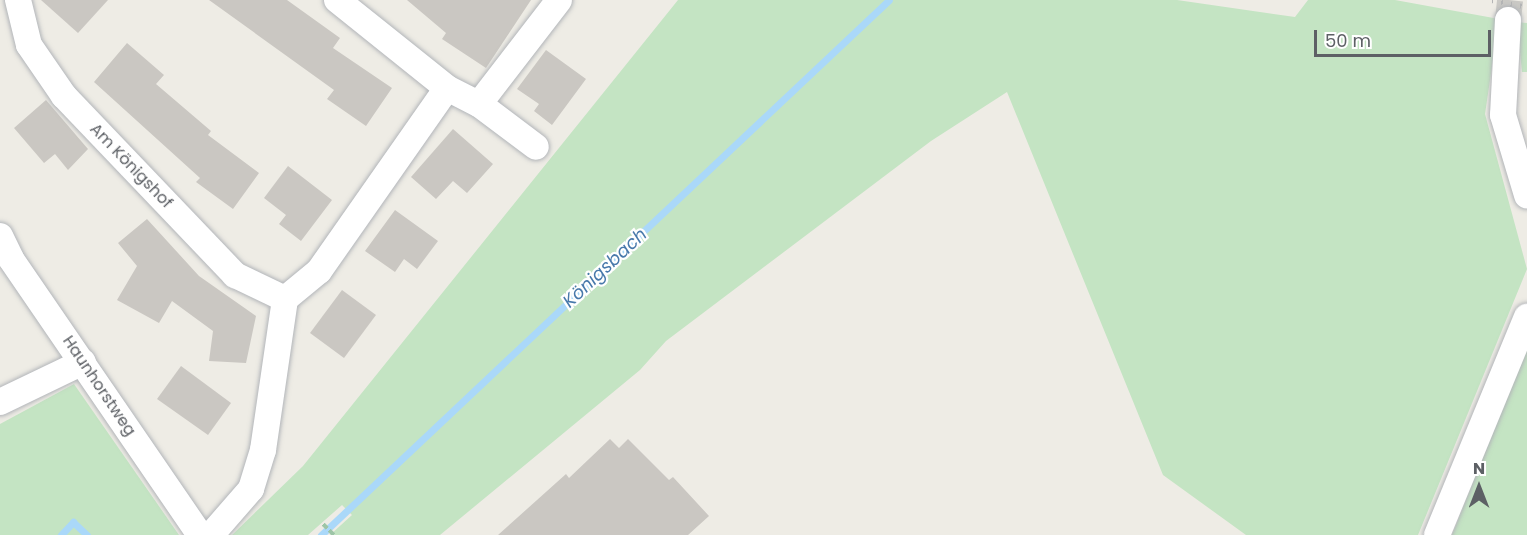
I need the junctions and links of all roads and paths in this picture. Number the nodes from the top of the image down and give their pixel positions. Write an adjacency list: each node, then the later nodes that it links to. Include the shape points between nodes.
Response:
1 (18, 0): 10 (street, Am Königshof, via 29,45 64,96 235,275)
2 (337, 0): 5 (street)
3 (559, 0): 6 (street)
4 (1508, 20): 8 (street, via 1503,115)
5 (447, 88): 6 (street); 10 (street, via 319,271)
6 (479, 104): 7 (street)
7 (536, 147)
8 (1527, 195)
9 (0, 236): 12 (street, Haunhorstweg, via 11,259)
10 (285, 298): 16 (street, via 263,450 251,489)
11 (1527, 317): 18 (street)
12 (83, 362): 13 (street); 15 (street, Haunhorstweg)
13 (0, 402)
14 (323, 524): 17 (path)
15 (200, 535)
16 (211, 535)
17 (334, 535)
18 (1437, 535)

